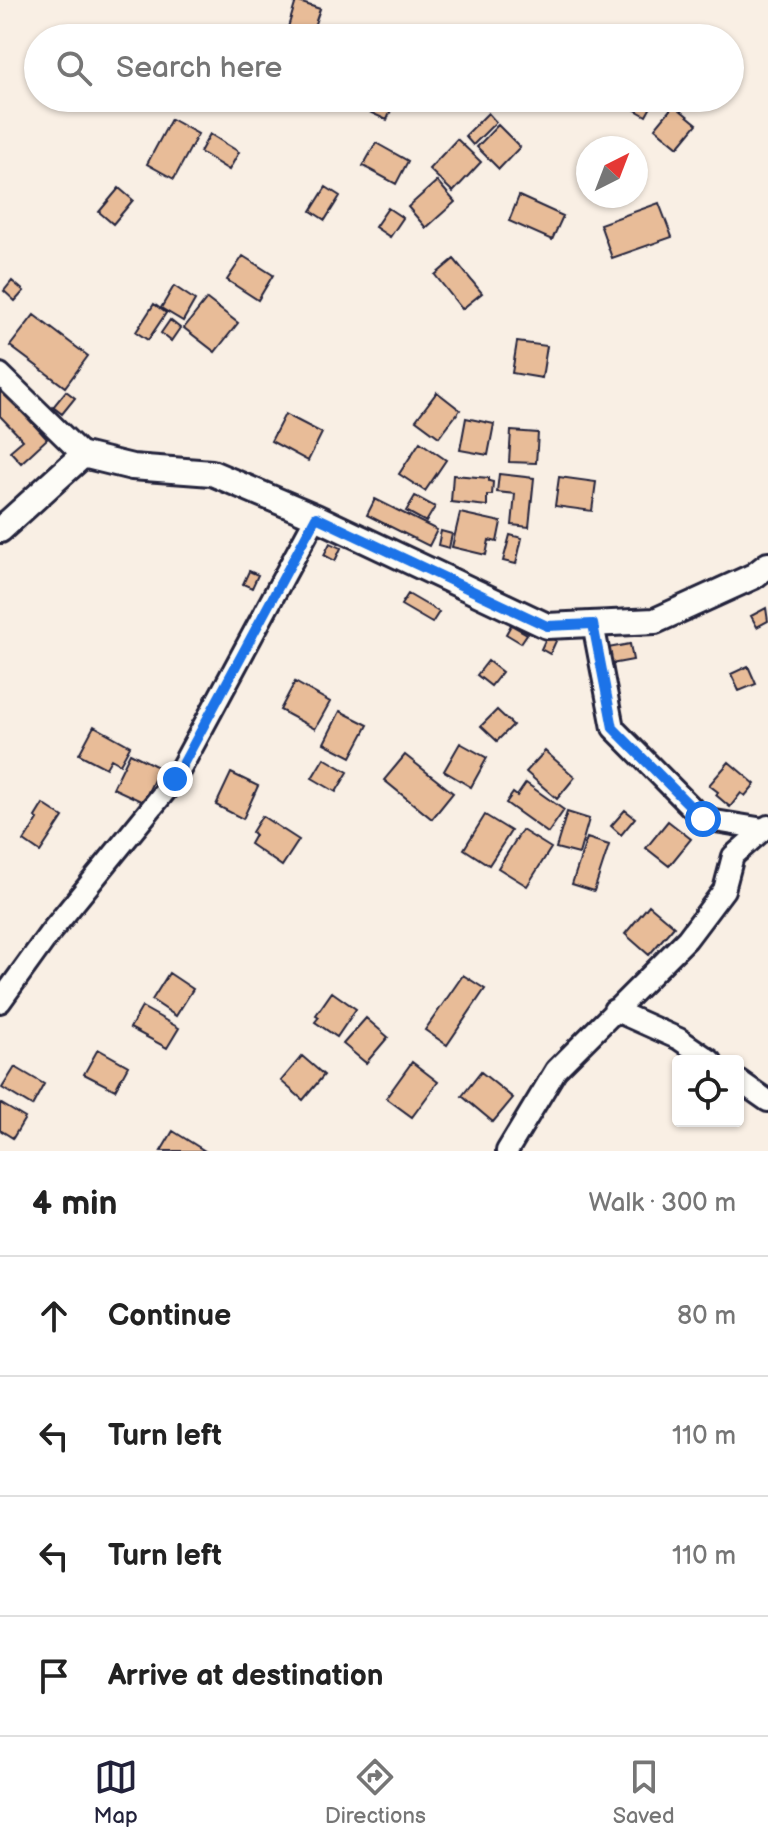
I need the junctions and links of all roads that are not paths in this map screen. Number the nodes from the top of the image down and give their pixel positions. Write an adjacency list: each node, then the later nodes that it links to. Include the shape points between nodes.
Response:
1 (0, 374): 2 (street)
2 (83, 455): 3 (street, via 132,467 212,473); 4 (street)
3 (316, 517): 6 (street, via 547,626); 8 (street, via 175,779)
4 (0, 530)
5 (768, 565): 6 (street, via 655,621)
6 (593, 624): 7 (street, via 613,728 703,819)
7 (766, 828): 9 (street, via 733,856 724,890 687,939)
8 (0, 1002)
9 (614, 1010): 10 (street); 13 (street, via 556,1070)
10 (702, 1055)
11 (744, 1084): 12 (street)
12 (768, 1101)
13 (507, 1151)

